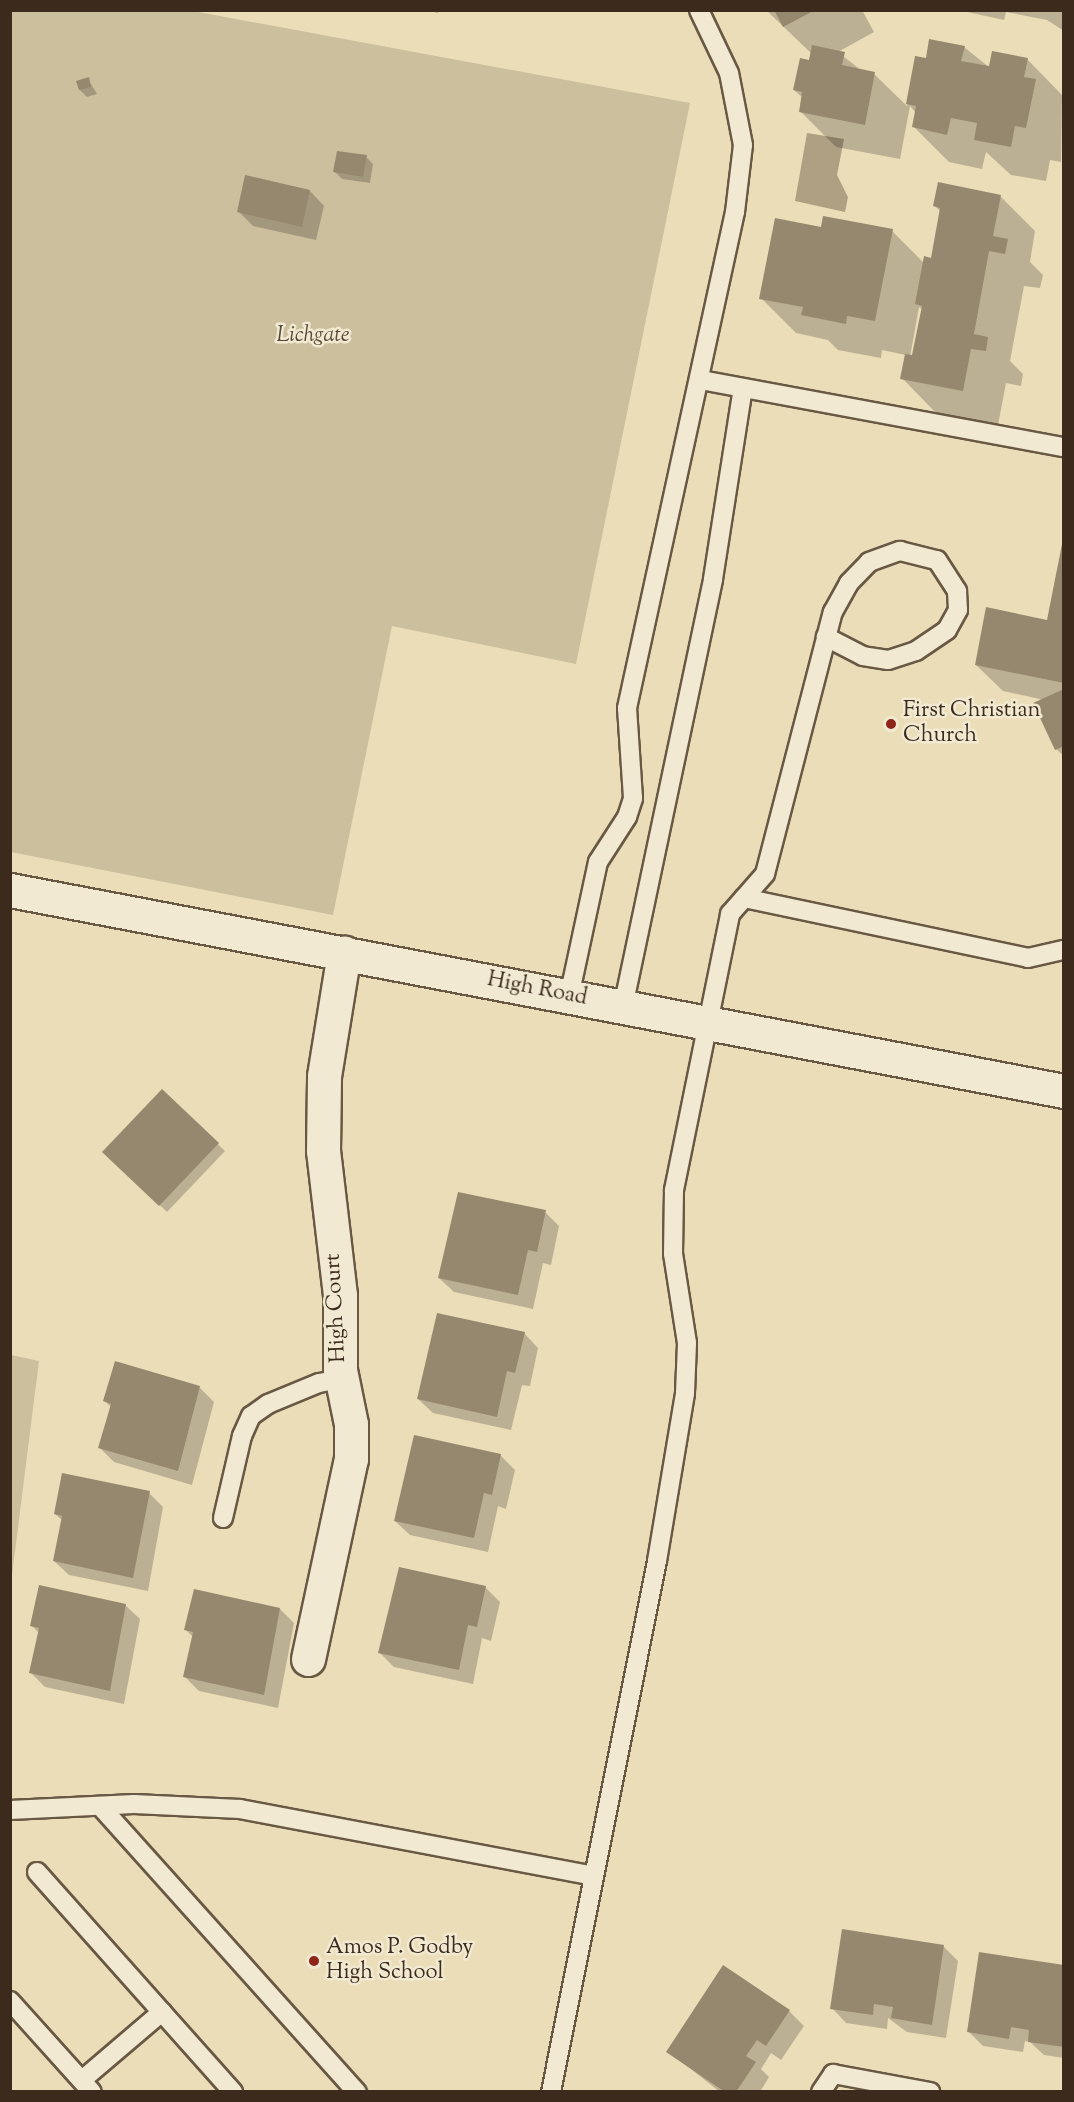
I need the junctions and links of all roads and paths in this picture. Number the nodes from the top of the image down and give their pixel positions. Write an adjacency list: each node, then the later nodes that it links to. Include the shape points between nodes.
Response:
1 (699, 10): 2 (lane, via 729,73 743,145 735,212)
2 (701, 380): 3 (lane); 10 (lane, via 627,708 633,798 627,817 598,862)
3 (743, 388): 4 (lane); 11 (lane, via 713,579)
4 (1064, 447)
5 (826, 637): 5 (lane, via 863,656 888,660 916,651 947,630 958,610 957,591 937,560 900,551 886,554 869,562 849,583 832,612); 7 (lane, via 765,874)
6 (10, 890): 9 (street, High Road)
7 (744, 898): 8 (lane, via 1028,958); 12 (lane, via 730,914)
8 (1064, 950)
9 (344, 953): 10 (street, High Road); 14 (street, High Court, via 324,1076 323,1151 340,1295)
10 (569, 997): 11 (street, High Road)
11 (623, 1007): 12 (street, High Road)
12 (706, 1023): 13 (street, High Road); 20 (lane, via 674,1190 673,1254 687,1343 685,1393 657,1561)
13 (1064, 1091)
14 (341, 1379): 15 (lane, via 319,1383 268,1404 251,1416); 16 (street, High Court, via 351,1424 351,1459)
15 (223, 1518)
16 (308, 1659)
17 (100, 1806): 18 (lane); 20 (lane, via 240,1809); 25 (lane)
18 (13, 1813)
19 (37, 1872): 22 (lane)
20 (593, 1876): 26 (lane)
21 (10, 2001): 23 (lane)
22 (162, 2012): 23 (lane); 24 (lane)
23 (87, 2086)
24 (233, 2091)
25 (357, 2091)
26 (551, 2091)
27 (821, 2091): 28 (lane, via 832,2074)
28 (930, 2091)

